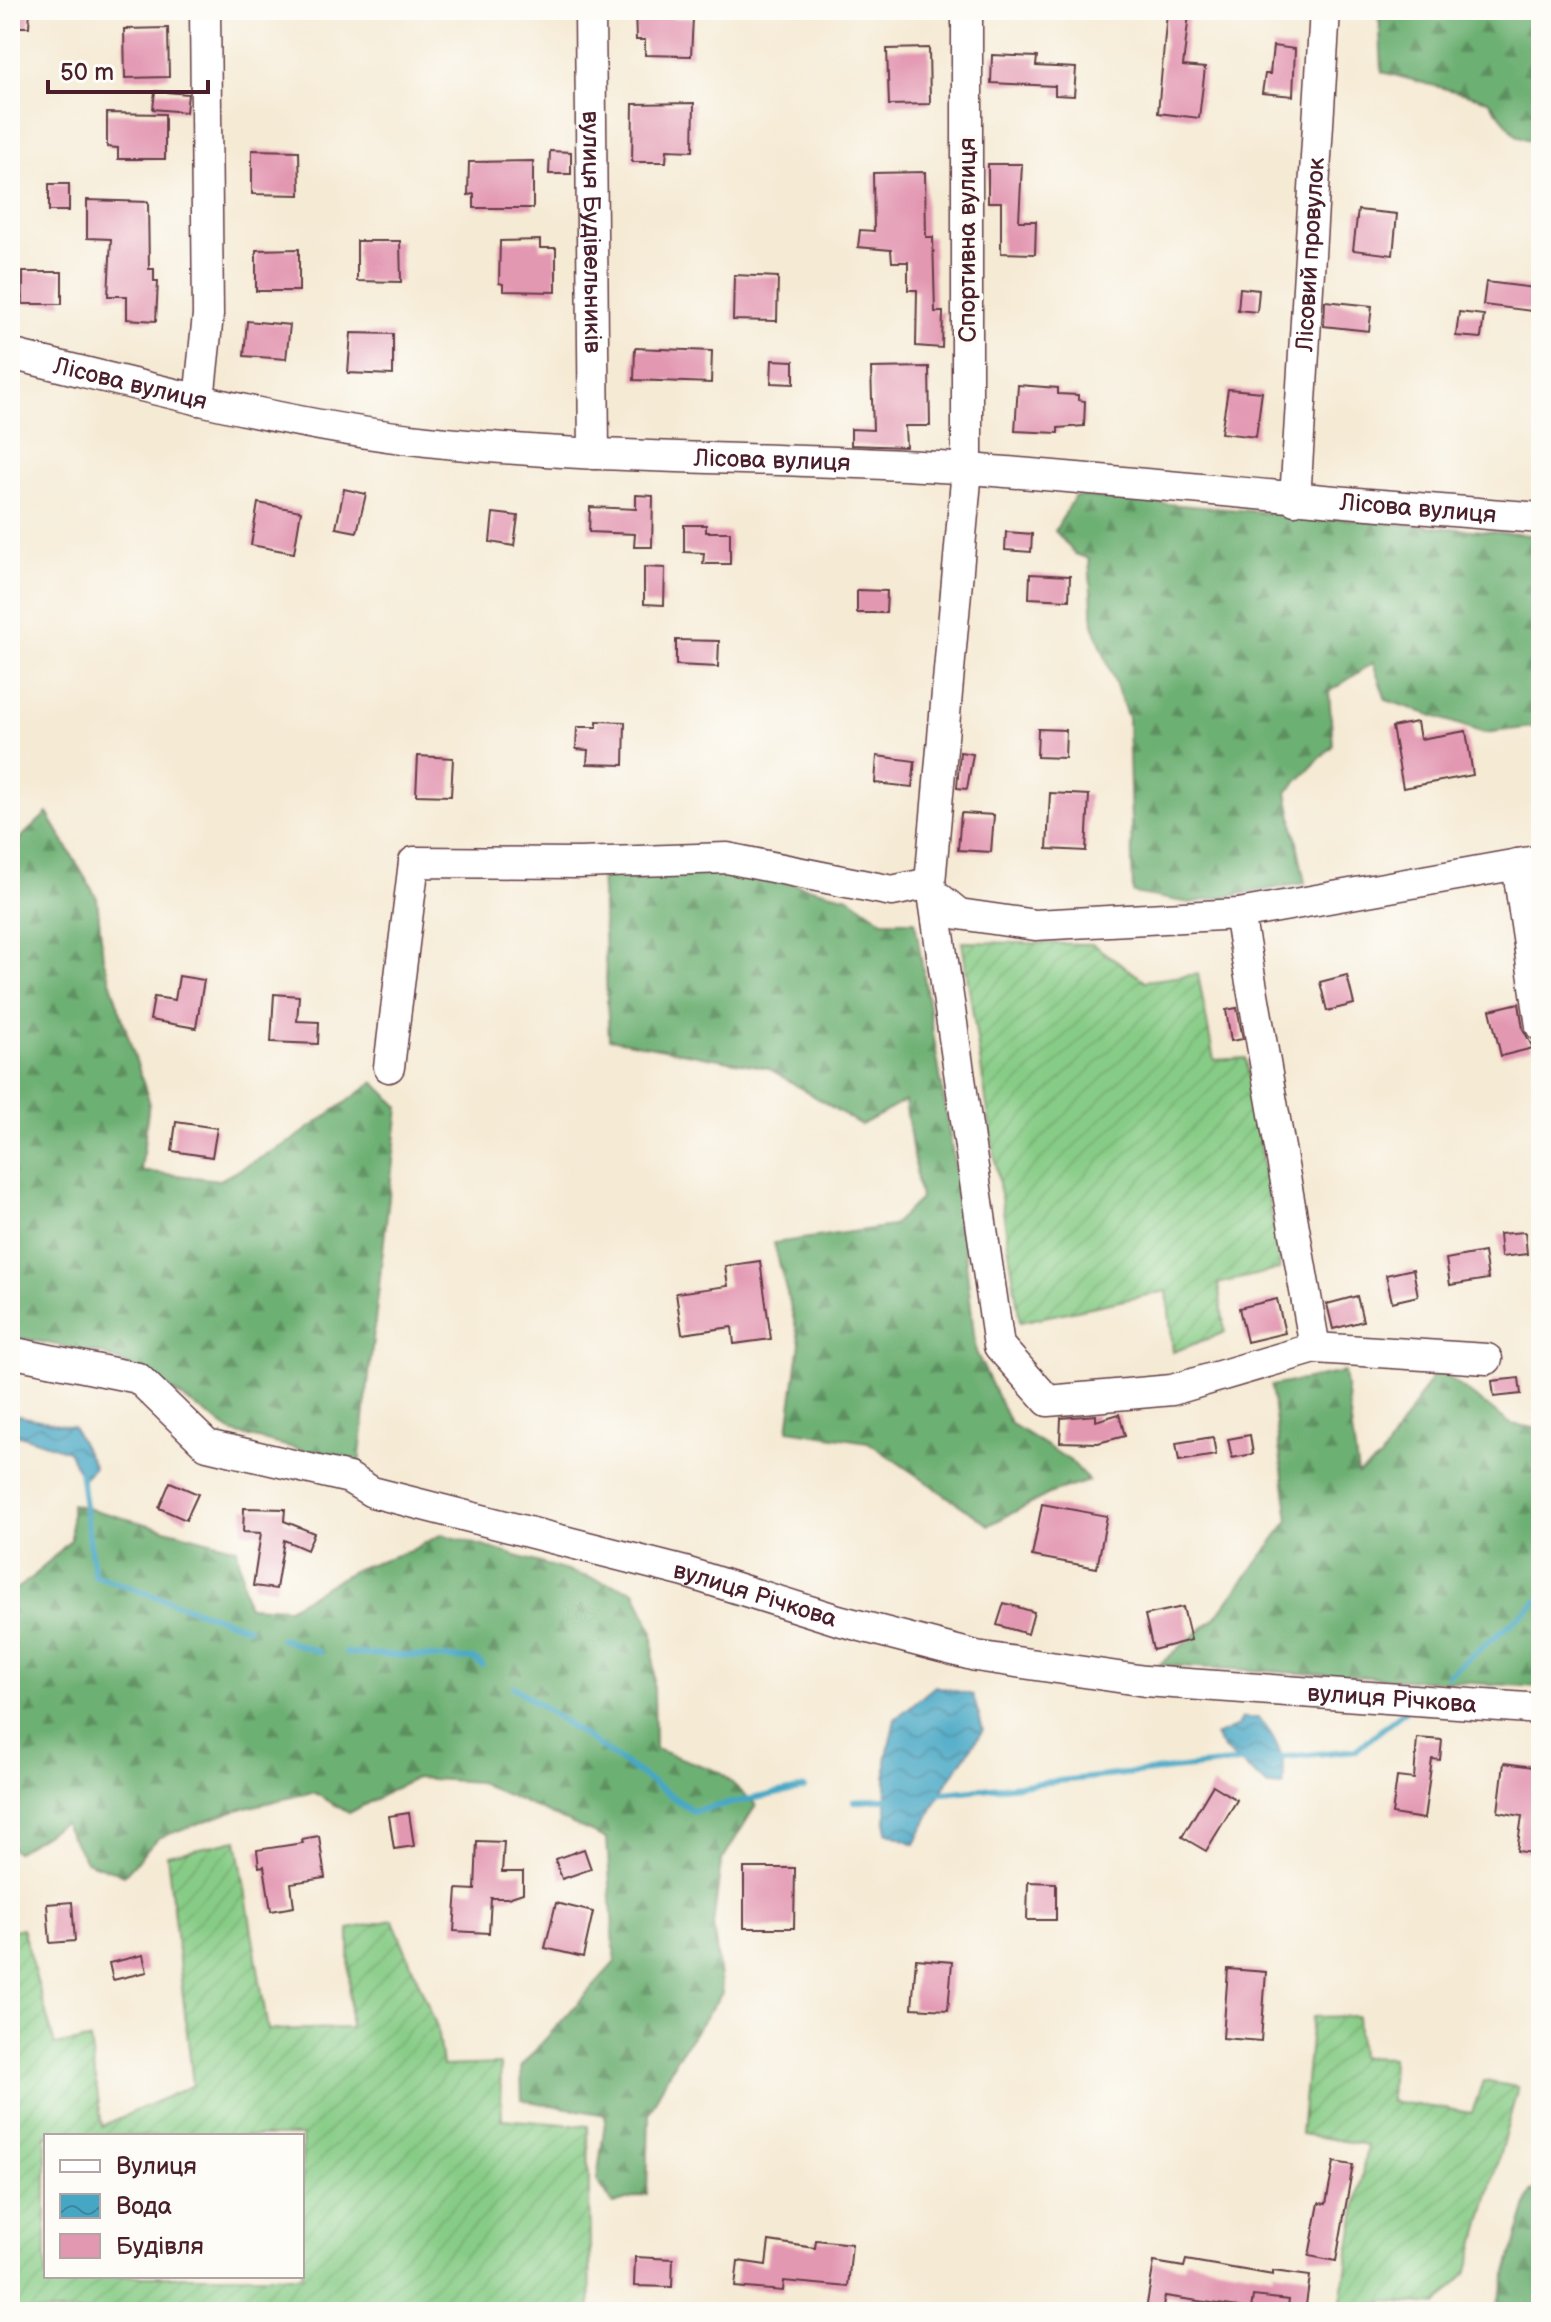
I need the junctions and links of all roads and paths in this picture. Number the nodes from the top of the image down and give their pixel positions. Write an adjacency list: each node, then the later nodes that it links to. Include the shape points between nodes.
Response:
1 (205, 10): 6 (street, via 208,315)
2 (590, 10): 7 (street, вулиця Будівельників)
3 (967, 10): 8 (street, Спортивна вулиця)
4 (1325, 10): 9 (street, Лісовий провулок)
5 (10, 354): 6 (street, Лісова вулиця)
6 (199, 400): 7 (street, Лісова вулиця, via 300,423 428,441)
7 (594, 454): 8 (street, Лісова вулиця)
8 (967, 469): 9 (street, Лісова вулиця); 12 (street, Спортивна вулиця)
9 (1295, 500): 10 (street, Лісова вулиця)
10 (1541, 518)
11 (1529, 862): 13 (street); 14 (street)
12 (931, 888): 13 (street, via 959,914 1035,925); 15 (street, via 892,891 727,858 414,862); 16 (street, Спортивна вулиця, via 999,1346 1048,1401 1172,1390)
13 (1239, 914): 16 (street)
14 (1541, 1026)
15 (389, 1067)
16 (1315, 1348): 18 (street)
17 (10, 1352): 19 (street, вулиця Річкова, via 138,1378 207,1445 349,1478 372,1492 685,1572 976,1656 1145,1681)
18 (1487, 1359)
19 (1541, 1709)

